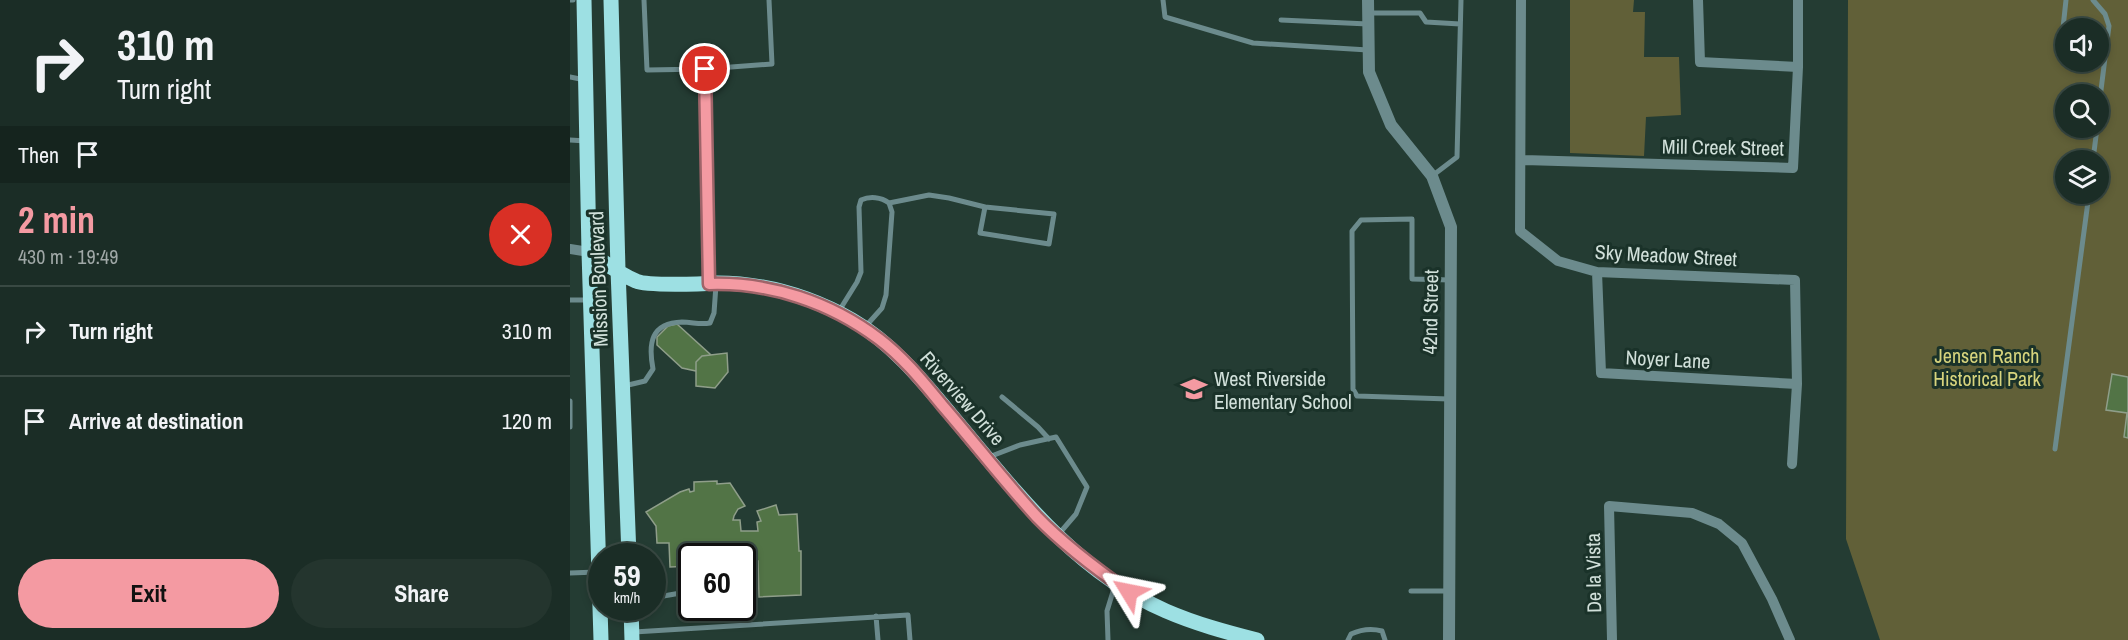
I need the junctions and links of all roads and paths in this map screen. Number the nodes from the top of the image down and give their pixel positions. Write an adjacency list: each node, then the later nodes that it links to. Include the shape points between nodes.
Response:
1 (584, 0): 21 (main road, Mission Boulevard)
2 (611, 0): 31 (main road, Mission Boulevard)
3 (644, 0): 19 (lane, via 647,70)
4 (769, 0): 19 (lane, via 772,64)
5 (1163, 0): 17 (lane, via 1165,17 1253,44)
6 (1461, 0): 16 (lane)
7 (1521, 0): 24 (street, Sky Meadow Street)
8 (1698, 0): 18 (street, via 1700,62)
9 (1798, 0): 18 (street, Mill Creek Street)
10 (2066, 0): 13 (lane)
11 (2093, 0): 14 (lane)
12 (1368, 12): 15 (lane); 16 (lane, via 1420,13 1426,22); 17 (street, 42nd Street)
13 (2064, 18)
14 (2106, 18)
15 (1281, 20)
16 (1460, 24): 25 (lane, via 1457,157)
17 (1368, 50): 25 (street, 42nd Street, via 1369,72 1391,125)
18 (1798, 67): 24 (street, Mill Creek Street, via 1792,168)
19 (705, 69): 34 (lane)
20 (570, 77): 21 (lane)
21 (586, 81): 23 (main road, Mission Boulevard)
22 (570, 140): 23 (lane)
23 (587, 141): 30 (main road, Mission Boulevard)
24 (1522, 160): 32 (street, Sky Meadow Street, via 1520,231 1558,261)
25 (1432, 176): 33 (street, 42nd Street, via 1451,227)
26 (889, 203): 28 (lane, via 929,195); 37 (lane, via 883,199 861,201 861,272); 38 (lane, via 892,212 886,295 882,308)
27 (2088, 204): 46 (lane)
28 (985, 207): 28 (lane, via 980,233 1050,244 1054,214)
29 (570, 249): 30 (street, Riverview Drive)
30 (589, 252): 31 (main road, Riverview Drive); 36 (main road, Mission Boulevard)
31 (618, 270): 34 (main road, Riverview Drive, via 638,282); 40 (main road, Mission Boulevard)
32 (1597, 272): 39 (street, Noyer Lane, via 1601,373); 39 (street, Sky Meadow Street, via 1795,280)
33 (1451, 280): 42 (street, 42nd Street); 42 (lane, via 1412,279 1412,219 1361,220 1352,231 1353,389 1357,396)
34 (713, 284): 37 (main road, Riverview Drive, via 770,288); 40 (lane, via 714,313 710,322 699,326 685,322 667,324 653,336 653,369 645,381)
35 (570, 300): 36 (lane)
36 (591, 300): 50 (main road, Mission Boulevard)
37 (837, 313): 38 (main road, Riverview Drive)
38 (864, 329): 47 (main road, Riverview Drive, via 910,367)
39 (1797, 384): 48 (street, Sky Meadow Street)
40 (623, 387): 51 (main road, Mission Boulevard)
41 (1002, 398): 45 (lane)
42 (1449, 399): 56 (street, 42nd Street)
43 (570, 401): 44 (lane)
44 (570, 427)
45 (1049, 439): 47 (lane); 49 (lane, via 1056,437 1088,487 1076,514)
46 (2055, 449)
47 (987, 458): 49 (main road, Riverview Drive)
48 (1792, 464)
49 (1057, 536): 54 (main road, Riverview Drive)
50 (598, 543)
51 (629, 543)
52 (588, 572): 53 (lane)
53 (570, 573)
54 (1116, 583): 64 (lane, via 1107,611); 65 (main road, Riverview Drive, via 1165,611 1202,626)
55 (1411, 591): 56 (lane)
56 (1449, 591): 68 (street, 42nd Street)
57 (876, 616): 60 (lane); 62 (lane); 63 (lane, via 908,615)
58 (600, 621): 61 (main road, Mission Boulevard)
59 (631, 621): 60 (main road)
60 (632, 636)
61 (601, 640)
62 (878, 640)
63 (910, 640)
64 (1108, 640)
65 (1257, 640)
66 (1348, 640): 67 (lane, via 1360,630 1374,629 1382,631)
67 (1385, 640)
68 (1449, 640)
69 (1612, 640): 70 (street, De la Vista, via 1609,506 1692,513 1719,524 1742,543)
70 (1790, 640)

